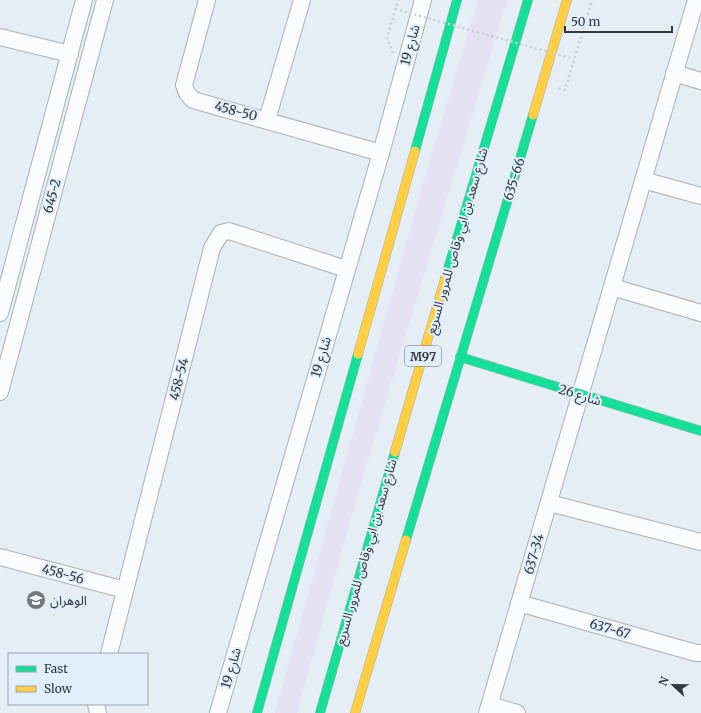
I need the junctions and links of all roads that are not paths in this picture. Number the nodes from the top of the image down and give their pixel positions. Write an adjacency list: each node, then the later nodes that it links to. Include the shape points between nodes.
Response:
1 (84, 0): 11 (street, 645-2)
2 (105, 0): 23 (street, 645-2)
3 (207, 0): 14 (street, 458-50, via 184,85 186,94 193,100)
4 (302, 0): 14 (street)
5 (423, 0): 15 (street, شارع 19)
6 (457, 0): 35 (main road)
7 (528, 0): 36 (main road, شارع سعد بن ابي وقاص للمرور السريع / M97)
8 (567, 0): 22 (main road, 635-66)
9 (696, 0): 12 (street, 637-34)
10 (0, 37): 11 (street)
11 (70, 54): 20 (street, 645-2)
12 (674, 73): 13 (street); 16 (street, 637-34)
13 (701, 81)
14 (267, 120): 15 (street, 458-50)
15 (381, 153): 18 (street, شارع 19)
16 (643, 180): 17 (street); 19 (street, 637-34)
17 (701, 196)
18 (346, 269): 29 (street, 458-54, via 229,231 221,233 212,248); 34 (street, شارع 19)
19 (612, 287): 21 (street); 24 (street, 637-34)
20 (1, 306)
21 (701, 313)
22 (460, 357): 24 (main road, شارع 26); 37 (main road, 635-66)
23 (0, 392)
24 (579, 395): 25 (main road, شارع 26); 26 (street, 637-34)
25 (701, 430)
26 (549, 503): 27 (street); 30 (street, 637-34)
27 (701, 542)
28 (0, 557): 29 (street, 458-56)
29 (125, 590): 31 (street, 458-54)
30 (519, 603): 32 (street, 637-67); 33 (street, 637-34)
31 (109, 653)
32 (701, 653)
33 (488, 709): 38 (street)
34 (218, 713)
35 (257, 713)
36 (320, 713)
37 (355, 713)
38 (517, 713)

